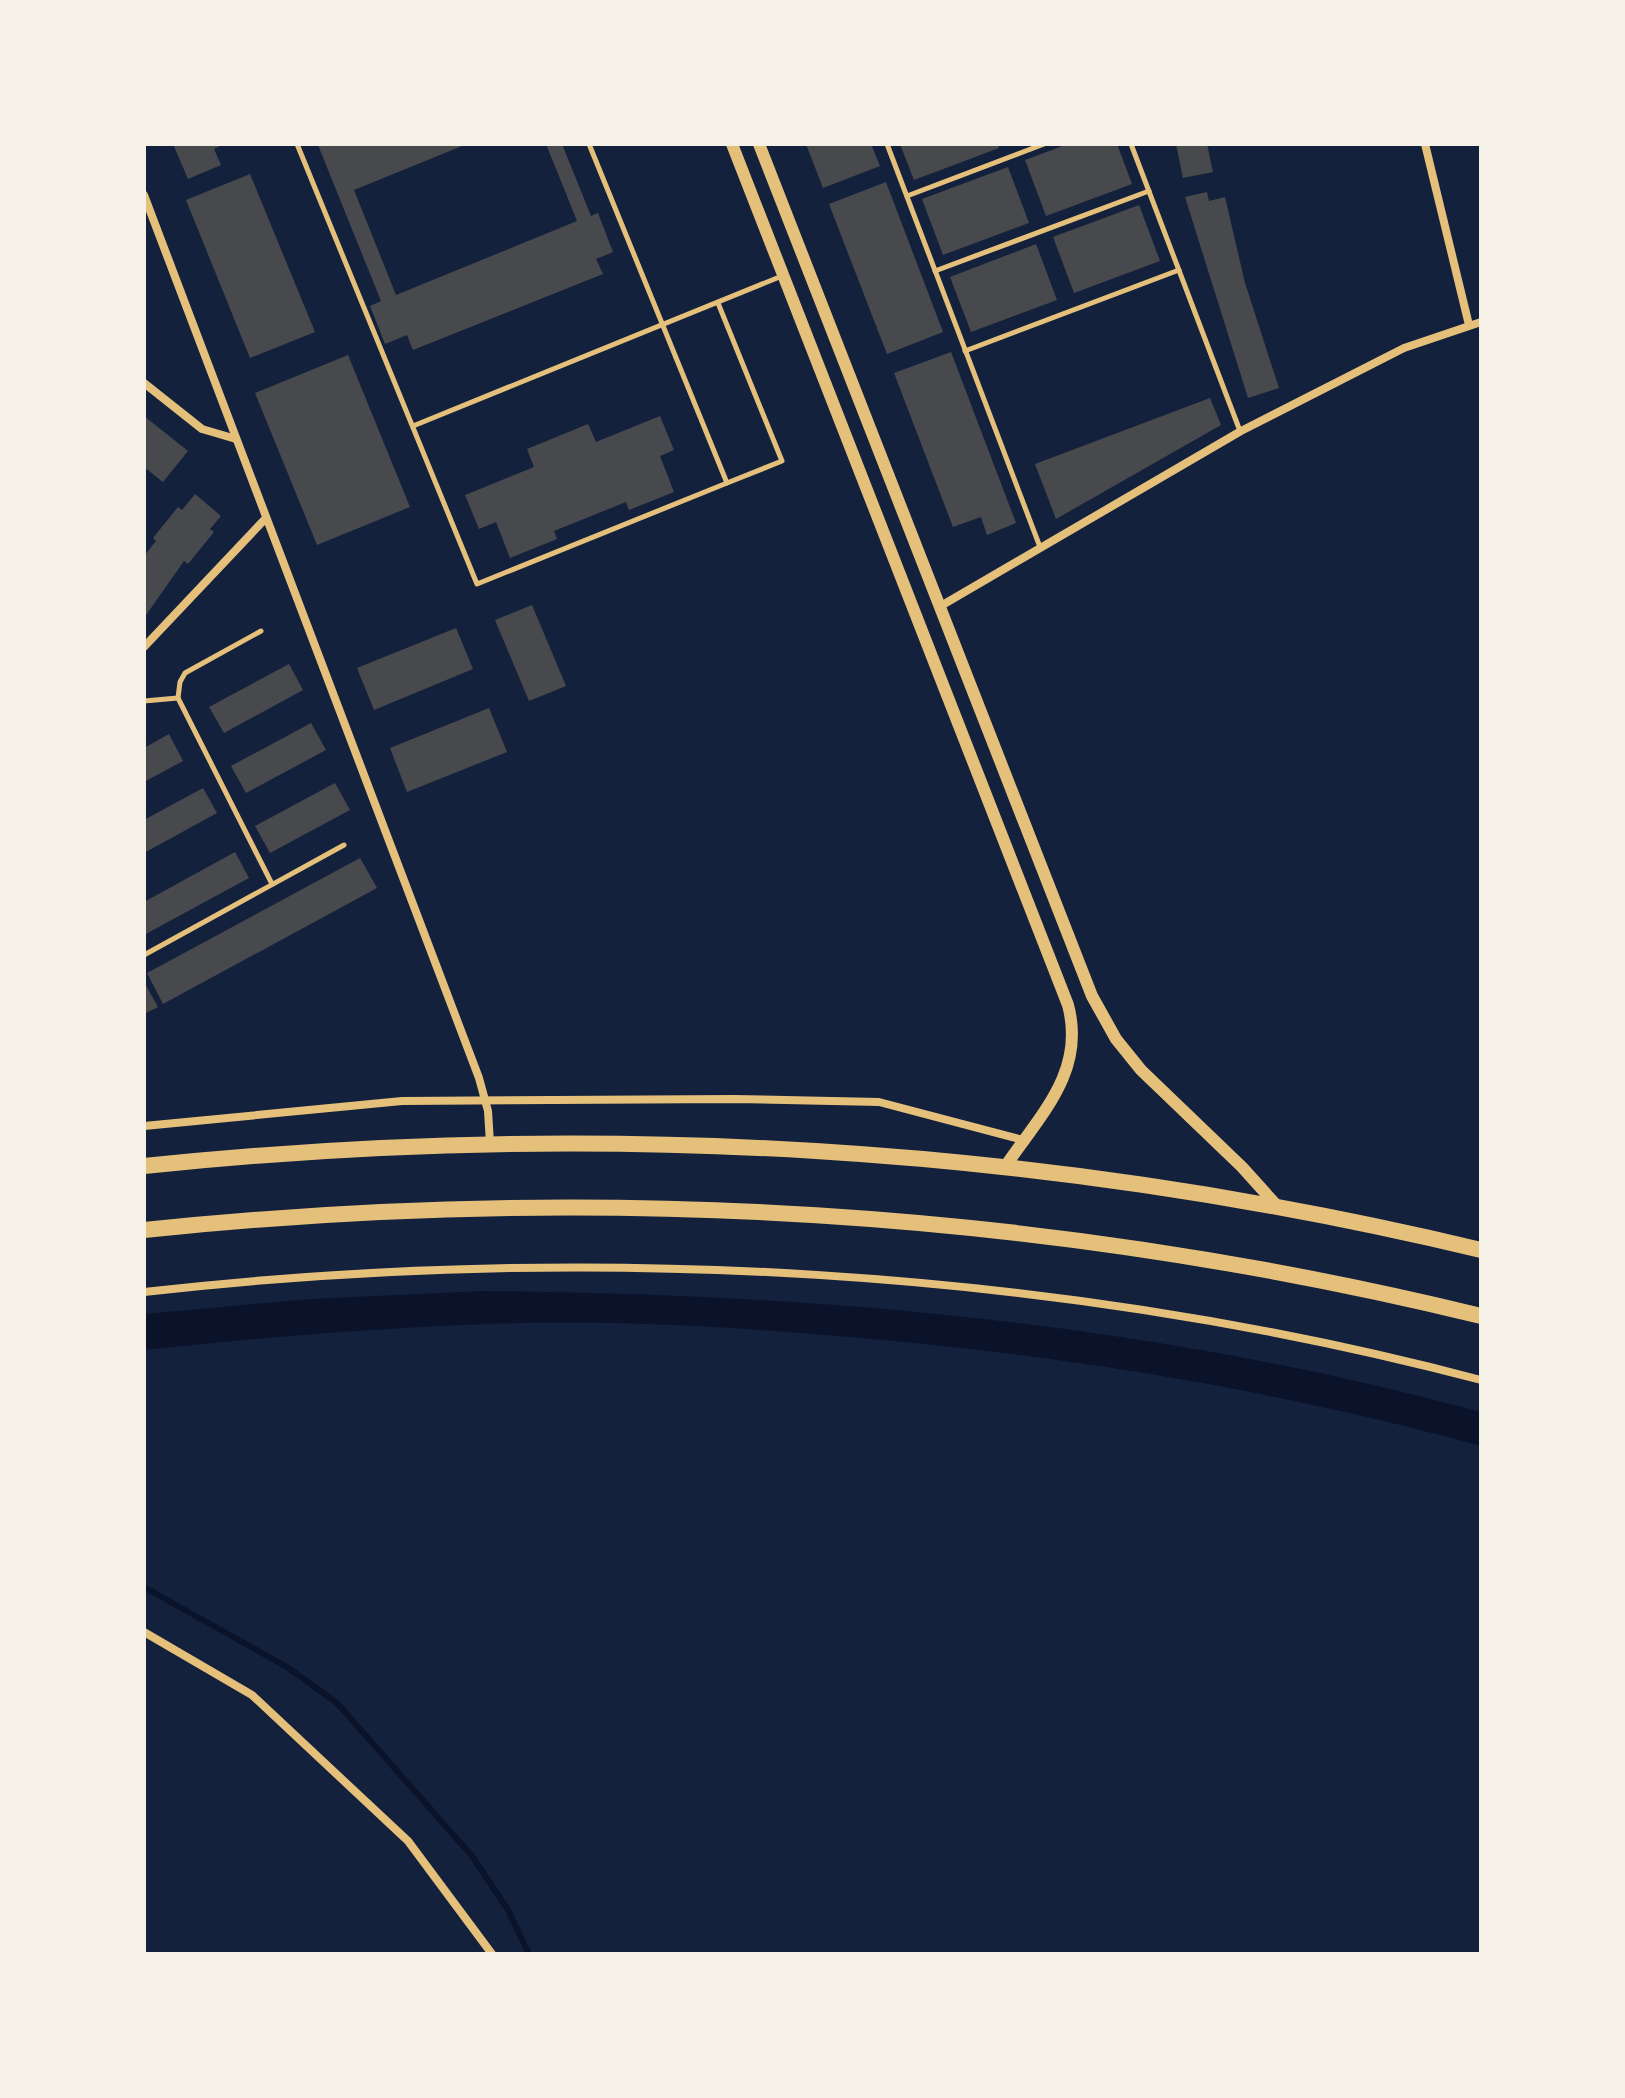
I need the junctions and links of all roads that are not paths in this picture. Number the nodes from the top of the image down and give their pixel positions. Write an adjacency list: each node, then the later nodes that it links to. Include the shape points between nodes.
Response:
1 (297, 144): 21 (lane)
2 (589, 144): 17 (lane)
3 (732, 144): 14 (street)
4 (759, 144): 27 (street)
5 (887, 144): 11 (lane)
6 (1044, 144): 11 (lane)
7 (1131, 144): 9 (lane)
8 (1425, 144): 18 (street)
9 (1149, 191): 12 (lane); 13 (lane)
10 (144, 195): 23 (street)
11 (907, 196): 13 (lane)
12 (1179, 270): 19 (lane); 22 (lane)
13 (935, 271): 19 (lane)
14 (783, 276): 15 (lane); 37 (street, via 1068,1005 1073,1045 1067,1074)
15 (718, 303): 17 (lane); 24 (lane, via 782,461)
16 (1481, 322): 18 (street)
17 (662, 325): 21 (lane); 24 (lane)
18 (1469, 325): 22 (street, via 1404,348)
19 (965, 351): 26 (lane)
20 (144, 383): 23 (street, via 202,429)
21 (413, 426): 24 (lane, via 477,584)
22 (1241, 431): 26 (street)
23 (236, 439): 25 (street)
24 (727, 483)
25 (266, 518): 29 (street); 35 (street)
26 (1040, 548): 27 (street)
27 (939, 607): 41 (street, via 1098,1007 1116,1039)
28 (261, 631): 30 (lane, via 185,673)
29 (144, 647)
30 (178, 698): 31 (lane); 33 (lane)
31 (144, 701)
32 (344, 845): 33 (lane)
33 (272, 884): 34 (lane)
34 (144, 955)
35 (486, 1100): 36 (street, via 402,1101); 37 (street, via 879,1102); 38 (street)
36 (144, 1126)
37 (1023, 1140): 40 (street)
38 (490, 1143): 39 (main road, via 306,1151); 40 (main road, via 728,1145)
39 (144, 1166)
40 (1005, 1167): 41 (main road)
41 (1278, 1207): 43 (main road)
42 (144, 1230): 45 (main road, via 310,1215 526,1206 816,1214 998,1230 1207,1259)
43 (1481, 1250)
44 (144, 1292): 46 (street, via 301,1277 510,1270 868,1280 1155,1311)
45 (1481, 1316)
46 (1481, 1380)
47 (144, 1632): 48 (street, via 252,1695 408,1841)
48 (492, 1954)

